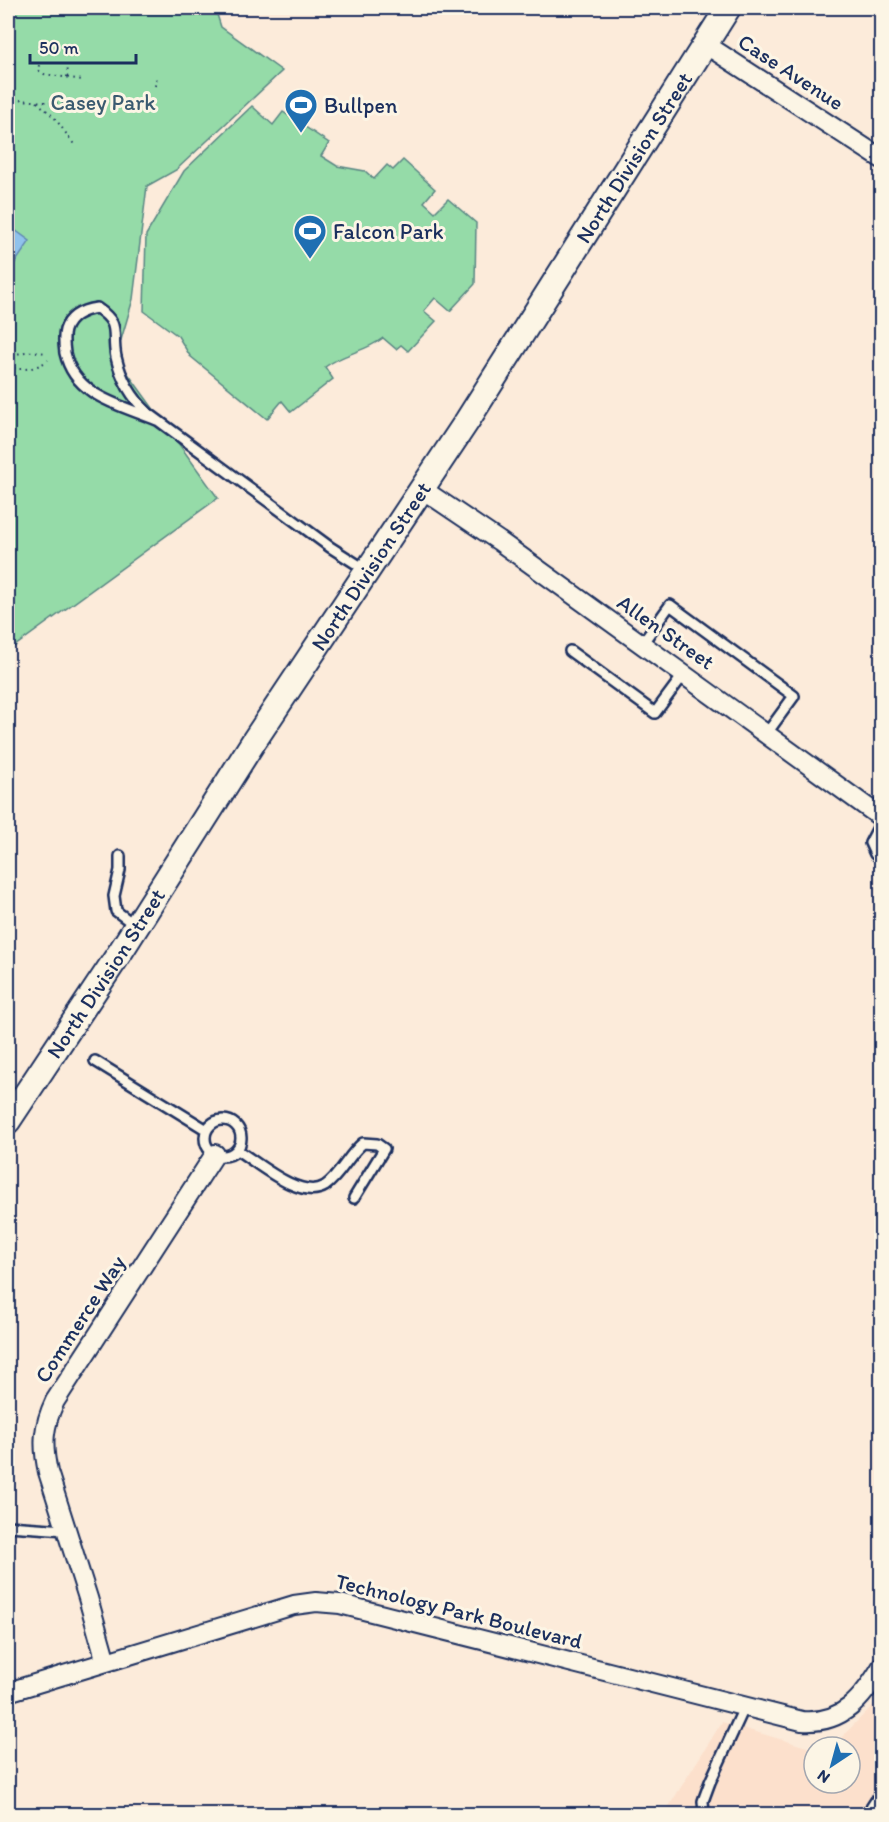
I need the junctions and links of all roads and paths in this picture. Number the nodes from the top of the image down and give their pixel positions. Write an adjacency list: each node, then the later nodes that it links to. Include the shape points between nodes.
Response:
1 (728, 8): 2 (street, North Division Street)
2 (705, 44): 13 (street, Case Avenue); 19 (street, North Division Street)
3 (39, 65): 6 (path, via 40,73)
4 (68, 65): 6 (path)
5 (157, 76): 8 (path)
6 (67, 77): 7 (path)
7 (82, 80)
8 (155, 86)
9 (8, 99): 10 (path)
10 (35, 101): 11 (path); 12 (path, via 54,117)
11 (80, 105)
12 (76, 147)
13 (882, 159)
14 (46, 353): 15 (path, via 21,353)
15 (8, 360)
16 (48, 360): 17 (path, via 26,369)
17 (8, 366)
18 (157, 420): 18 (lane, via 127,387 116,357 116,332 108,316 97,308 83,310 65,329 68,366 76,378 90,392); 20 (lane)
19 (422, 489): 20 (street, North Division Street); 21 (street, Allen Street)
20 (368, 572): 28 (street, North Division Street)
21 (642, 644): 23 (street, Allen Street); 24 (lane, via 670,605 794,696)
22 (570, 651): 23 (lane, via 655,713)
23 (684, 674): 24 (street, Allen Street)
24 (766, 733): 25 (street, Allen Street)
25 (882, 819): 27 (lane, via 870,843)
26 (120, 856): 28 (lane, via 114,896 116,911)
27 (882, 859)
28 (136, 926): 30 (street, North Division Street)
29 (95, 1061): 31 (lane)
30 (8, 1121)
31 (207, 1131): 32 (lane, via 216,1122 232,1123 240,1132); 33 (lane, via 205,1141)
32 (237, 1150): 33 (lane, via 227,1156); 34 (lane, via 295,1187 309,1190 324,1186 363,1143 377,1144 384,1149)
33 (215, 1154): 36 (street, Commerce Way, via 47,1417 44,1454)
34 (354, 1198)
35 (8, 1526): 36 (lane)
36 (66, 1530): 37 (street, Commerce Way)
37 (106, 1662): 39 (street, Technology Park Boulevard); 40 (street, Technology Park Boulevard, via 294,1605 328,1602)
38 (882, 1666): 40 (street, Technology Park Boulevard, via 854,1705 829,1719 802,1721)
39 (8, 1692)
40 (744, 1708): 43 (lane, via 710,1782 703,1801)
41 (882, 1791): 42 (lane)
42 (872, 1813)
43 (704, 1815)

